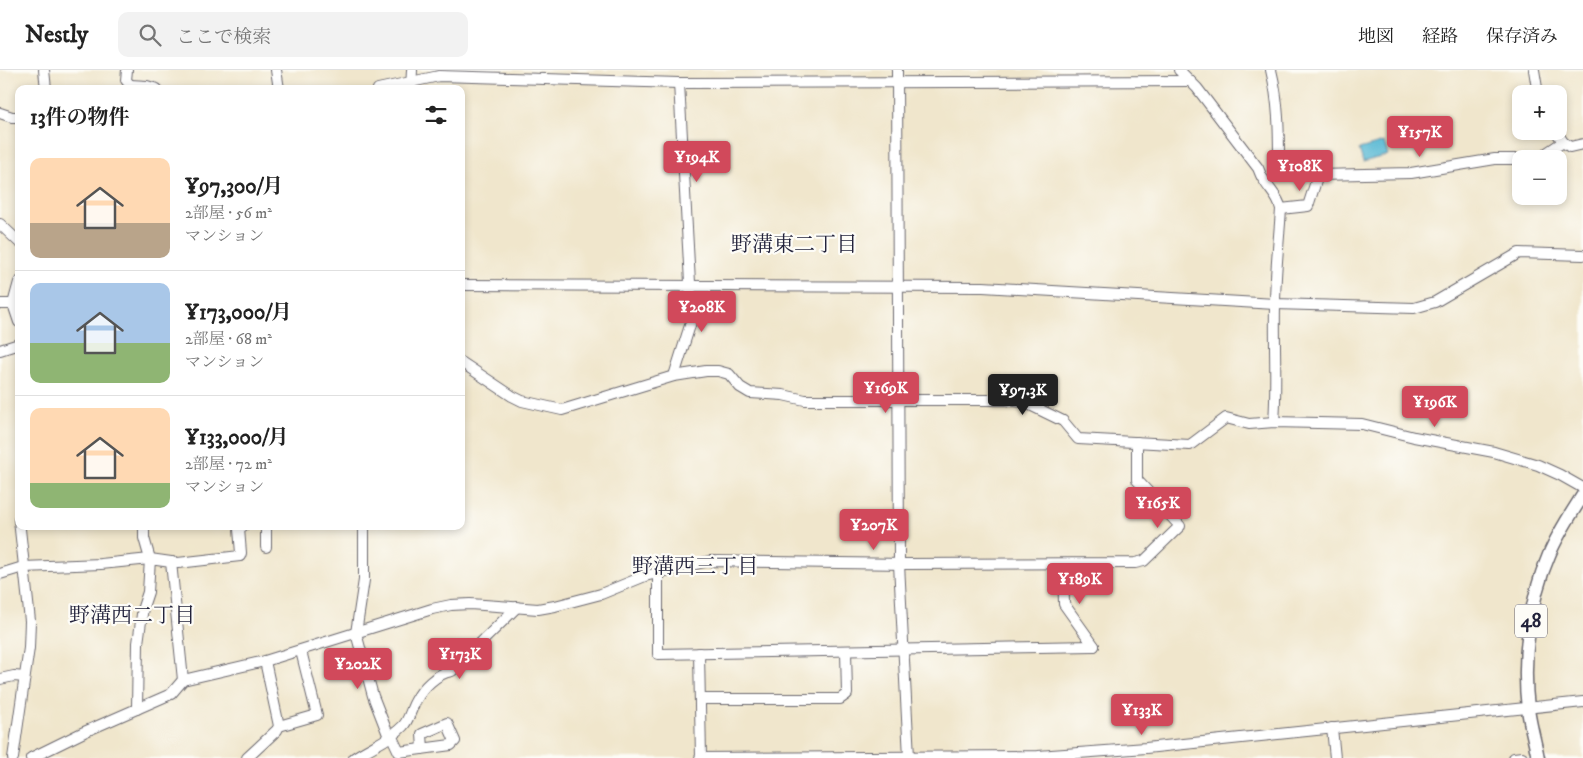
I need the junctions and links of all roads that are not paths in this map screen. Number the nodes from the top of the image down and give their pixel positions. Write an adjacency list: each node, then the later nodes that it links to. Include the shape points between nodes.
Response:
1 (44, 70): 14 (street)
2 (126, 70): 15 (street)
3 (276, 70): 16 (street)
4 (628, 70): 10 (street)
5 (897, 70): 13 (street)
6 (1179, 70): 11 (street)
7 (1271, 70): 25 (street, via 1279,119 1279,165 1314,170)
8 (1534, 70): 18 (street)
9 (411, 80): 10 (street, via 439,76); 17 (street)
10 (628, 81): 12 (street)
11 (1190, 81): 13 (street); 26 (street, via 1258,168 1275,193)
12 (679, 83): 13 (street); 31 (street)
13 (898, 83): 32 (street)
14 (46, 85)
15 (130, 85)
16 (278, 85)
17 (393, 85)
18 (1536, 85)
19 (0, 113): 20 (street)
20 (15, 117)
21 (1563, 142): 22 (street, via 1570,147); 23 (street)
22 (1583, 144)
23 (1551, 150)
24 (1512, 159): 25 (street, via 1411,173)
25 (1318, 175): 26 (street, via 1308,206)
26 (1281, 209): 35 (street)
27 (0, 224): 28 (street)
28 (15, 238)
29 (1583, 255): 35 (street, via 1519,254 1434,302 1414,308)
30 (465, 284): 31 (street)
31 (690, 285): 32 (street); 39 (street, via 692,319)
32 (899, 285): 35 (street); 40 (street)
33 (0, 304): 34 (street)
34 (15, 304)
35 (1275, 304): 41 (street)
36 (15, 345): 37 (street)
37 (0, 350)
38 (465, 365): 39 (street, via 522,401 562,410)
39 (674, 376): 40 (street, via 718,371 729,374 750,393 805,400)
40 (899, 400): 42 (street, via 1024,402 1063,421 1078,439); 53 (street)
41 (1274, 422): 42 (street, via 1249,424 1226,418 1190,445); 43 (street, via 1362,424 1494,452 1538,465)
42 (1137, 442): 54 (street, via 1137,480 1180,526 1144,561)
43 (1583, 488)
44 (1583, 495): 70 (main road, 48, via 1552,549 1536,597 1528,647)
45 (20, 530): 55 (street)
46 (144, 530): 51 (street)
47 (239, 530): 52 (street, via 240,556)
48 (266, 530): 50 (street)
49 (364, 530): 59 (street, via 364,580)
50 (266, 547)
51 (150, 559): 52 (street); 55 (street); 71 (street, via 148,592 138,643)
52 (171, 562): 67 (street)
53 (898, 564): 54 (street); 56 (street, via 709,562); 61 (street)
54 (1063, 564): 61 (street, via 1064,604 1094,646)
55 (23, 567): 57 (street); 65 (street, via 30,621)
56 (658, 573): 58 (street, via 601,594 555,606 538,609); 63 (street, via 658,654)
57 (0, 574)
58 (517, 607): 59 (street, via 451,605); 74 (street, via 452,671 442,672 433,680 416,699 404,725)
59 (356, 634): 60 (street); 74 (street, via 373,696)
60 (301, 650): 64 (street); 72 (street, via 317,715)
61 (903, 650): 62 (street); 77 (street)
62 (846, 651): 63 (street); 68 (street, via 847,694 840,698)
63 (699, 652): 68 (street)
64 (265, 661): 67 (street); 72 (street)
65 (24, 677): 66 (street); 78 (street)
66 (0, 679)
67 (183, 680): 71 (street, via 171,694)
68 (700, 699): 82 (street)
69 (1583, 702): 70 (street)
70 (1528, 708): 73 (street); 84 (main road, 48)
71 (137, 709): 79 (street)
72 (279, 726): 80 (street)
73 (1332, 728): 76 (street); 83 (street)
74 (390, 736): 75 (street, via 399,752); 81 (street)
75 (423, 749)
76 (1146, 753): 77 (street)
77 (909, 757): 82 (street)
78 (14, 758)
79 (31, 758)
80 (247, 758)
81 (354, 758)
82 (701, 758)
83 (1335, 758)
84 (1538, 758)

